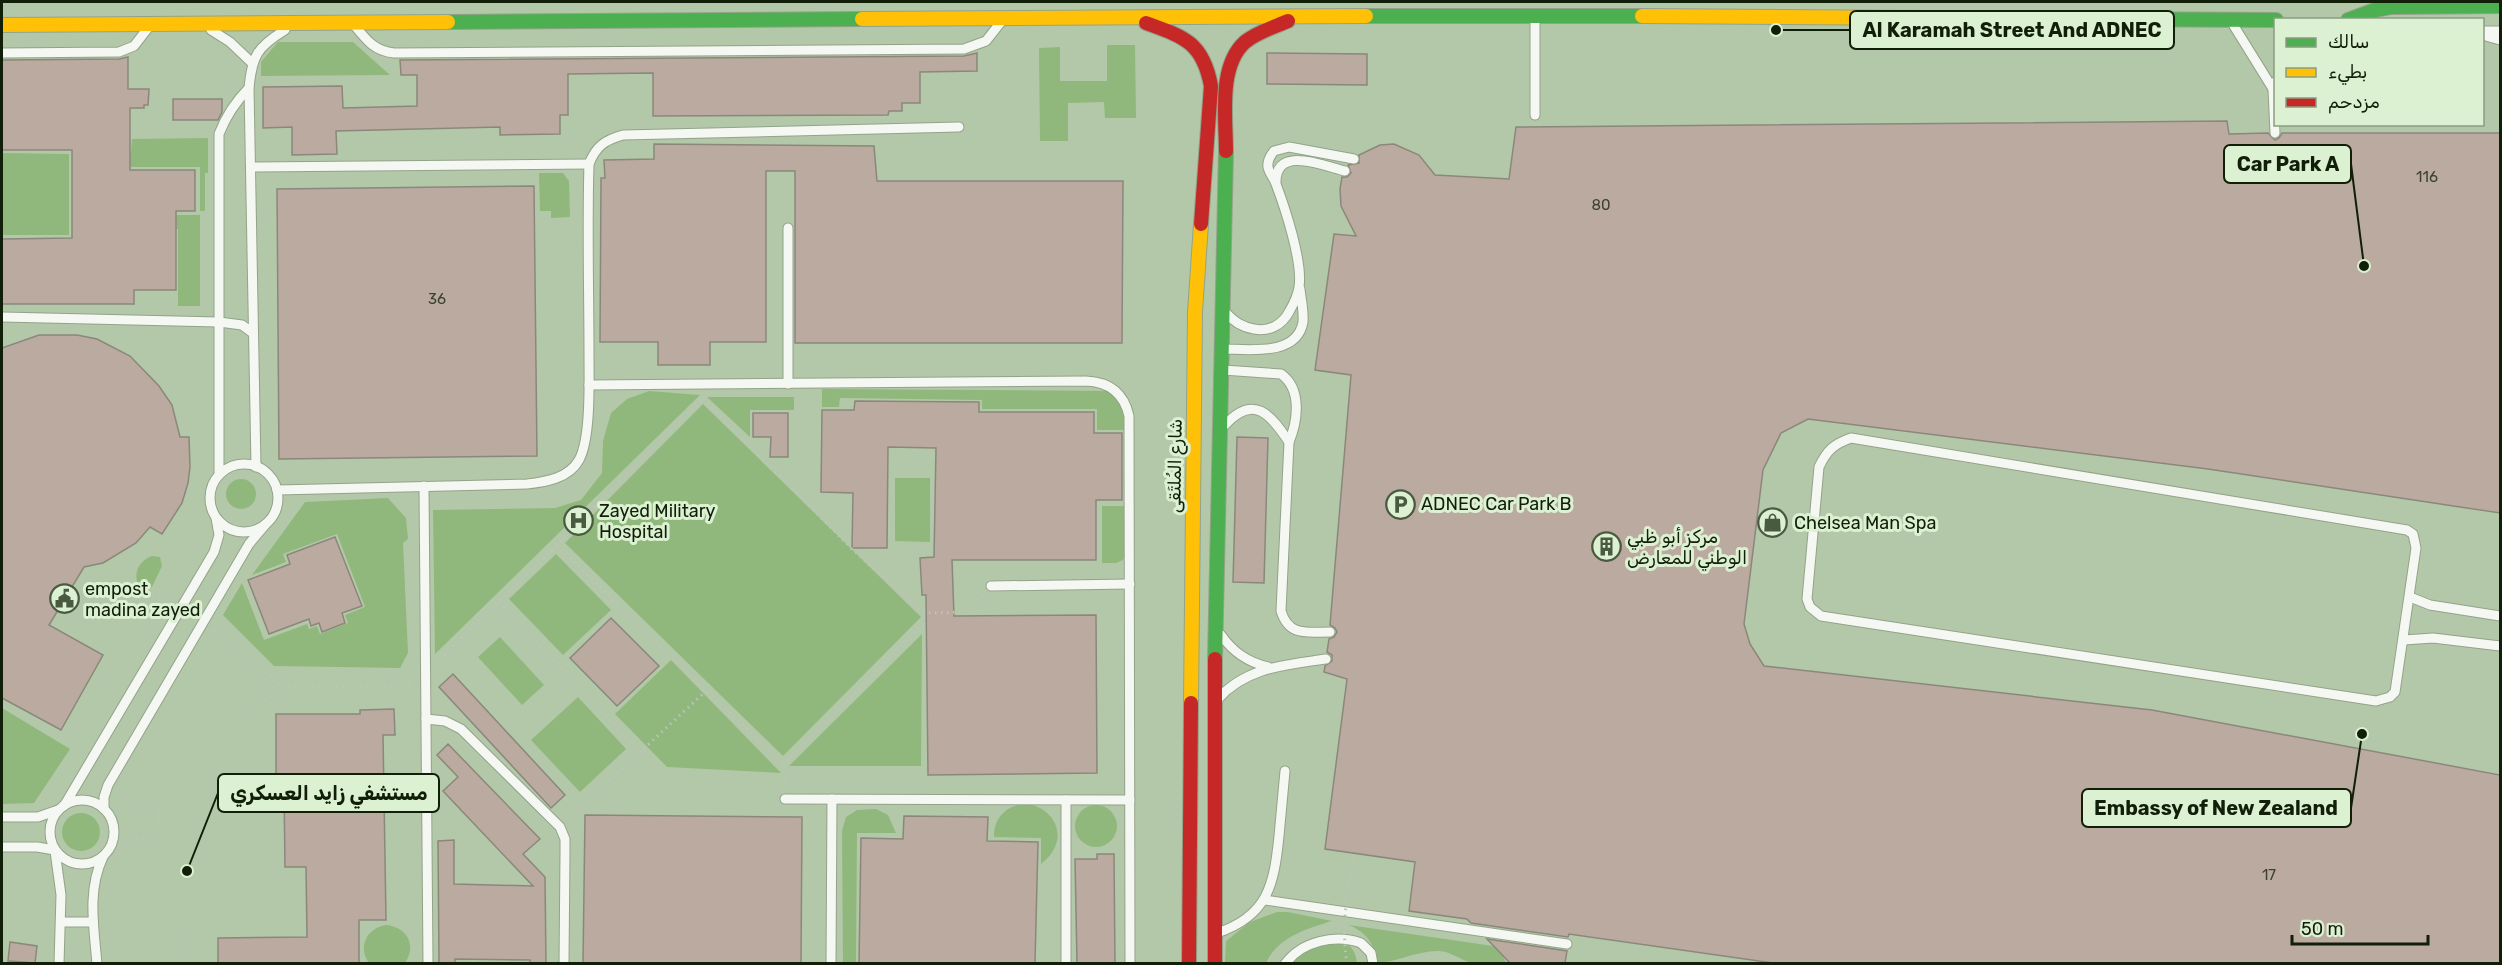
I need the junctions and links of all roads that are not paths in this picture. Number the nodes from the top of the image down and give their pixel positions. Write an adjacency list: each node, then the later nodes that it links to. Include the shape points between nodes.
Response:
1 (2500, 6): 7 (street, via 2391,7)
2 (1535, 15): 3 (street); 6 (street); 26 (lane)
3 (1303, 16): 4 (street); 37 (street, شارع المُلتَقى, via 1249,38 1228,66)
4 (1130, 17): 5 (street); 41 (street, شارع المُلتَقى, via 1188,39 1198,47 1209,70)
5 (1004, 18): 11 (street); 11 (lane, via 986,41 964,49 394,53 373,47)
6 (2208, 18): 8 (street); 16 (lane)
7 (2353, 18)
8 (2274, 20)
9 (2484, 21): 10 (street)
10 (2500, 21)
11 (352, 22): 12 (street)
12 (298, 23): 15 (street); 23 (lane, via 273,38)
13 (2, 24): 14 (street)
14 (150, 24): 15 (street); 22 (lane, via 134,46 119,52)
15 (202, 25): 23 (lane, via 230,42)
16 (2234, 26): 17 (lane); 24 (lane)
17 (2254, 30)
18 (2500, 31): 19 (lane)
19 (2484, 33)
20 (2484, 34): 21 (lane)
21 (2500, 40)
22 (2, 53)
23 (251, 62): 25 (lane)
24 (2274, 85)
25 (249, 88): 32 (lane); 39 (lane, via 225,117 219,134)
26 (1535, 116)
27 (2275, 126): 29 (lane)
28 (959, 128): 31 (lane, via 623,135 601,144)
29 (2275, 133)
30 (1354, 159): 34 (lane, via 1278,148 1268,161)
31 (589, 164): 32 (lane); 44 (lane)
32 (252, 167): 40 (lane)
33 (1346, 171): 34 (lane, via 1290,160 1280,165)
34 (1275, 182): 36 (lane, via 1296,253)
35 (788, 228): 43 (lane)
36 (1299, 286): 37 (lane, via 1287,315 1271,328 1259,330 1240,325); 41 (lane, via 1303,322 1293,340 1270,348)
37 (1222, 308): 41 (street, شارع المُلتَقى)
38 (2, 317): 39 (lane)
39 (219, 322): 40 (lane, via 242,325); 48 (lane)
40 (253, 333): 47 (lane)
41 (1207, 349): 42 (street, شارع المُلتَقى); 42 (street, شارع المُلتَقى)
42 (1207, 369): 45 (street, شارع المُلتَقى); 46 (lane, via 1272,372 1287,379 1295,395 1295,427); 88 (street, شارع المُلتَقى)
43 (788, 384): 44 (lane); 53 (lane, via 1086,381 1111,386 1126,404 1130,416)
44 (589, 385): 49 (lane, via 583,447 579,460 569,471 542,483)
45 (1219, 431): 46 (lane, via 1233,416 1257,409 1269,415); 57 (street, شارع المُلتَقى)
46 (1289, 442): 58 (lane, via 1281,611 1284,621 1298,632)
47 (256, 467): 48 (lane, via 236,466); 50 (lane, via 266,472)
48 (219, 475): 51 (lane, via 210,496)
49 (424, 486): 50 (lane); 64 (lane)
50 (277, 490): 52 (lane, via 276,509)
51 (216, 518): 52 (lane, via 231,530 243,532); 70 (lane, via 219,535 214,552)
52 (265, 525): 71 (lane, via 249,544 108,784)
53 (1130, 584): 54 (lane); 69 (lane)
54 (991, 586)
55 (2410, 597): 56 (lane, via 2430,606); 59 (lane); 59 (lane, via 2416,541 2413,534 2400,529 1864,439 1851,438 1836,444 1819,466 1807,599 1821,616 2376,701 2395,692)
56 (2500, 616)
57 (1216, 626): 62 (lane, via 1237,654); 63 (street, شارع المُلتَقى)
58 (1329, 633)
59 (2404, 640): 60 (lane, via 2433,638)
60 (2500, 646)
61 (1326, 660): 62 (lane)
62 (1270, 668): 63 (lane, via 1239,681)
63 (1214, 704): 79 (street, شارع المُلتَقى)
64 (426, 719): 83 (lane); 84 (lane, via 446,721 460,729 560,827 566,852)
65 (1286, 771): 76 (lane, via 1276,866)
66 (785, 799): 67 (lane)
67 (832, 799): 68 (lane); 85 (lane)
68 (1066, 800): 69 (lane); 86 (lane)
69 (1130, 800): 87 (lane)
70 (61, 808): 71 (lane, via 79,800); 72 (lane, via 38,817); 74 (lane, via 53,817 49,834)
71 (104, 809): 75 (lane, via 111,818 114,836)
72 (2, 817)
73 (2, 847): 74 (lane)
74 (55, 851): 75 (lane, via 78,865); 77 (lane)
75 (104, 857): 78 (lane, via 95,882)
76 (1265, 900): 79 (lane, via 1246,919); 80 (lane)
77 (62, 922): 78 (lane); 81 (lane)
78 (93, 922): 82 (lane)
79 (1215, 934): 89 (street, شارع المُلتَقى)
80 (1567, 944)
81 (59, 963)
82 (97, 963)
83 (428, 963)
84 (564, 963)
85 (831, 963)
86 (1066, 963)
87 (1130, 963)
88 (1189, 963)
89 (1215, 963)
90 (1285, 963): 91 (lane, via 1307,945 1328,940 1361,943 1371,953)
91 (1373, 963)

